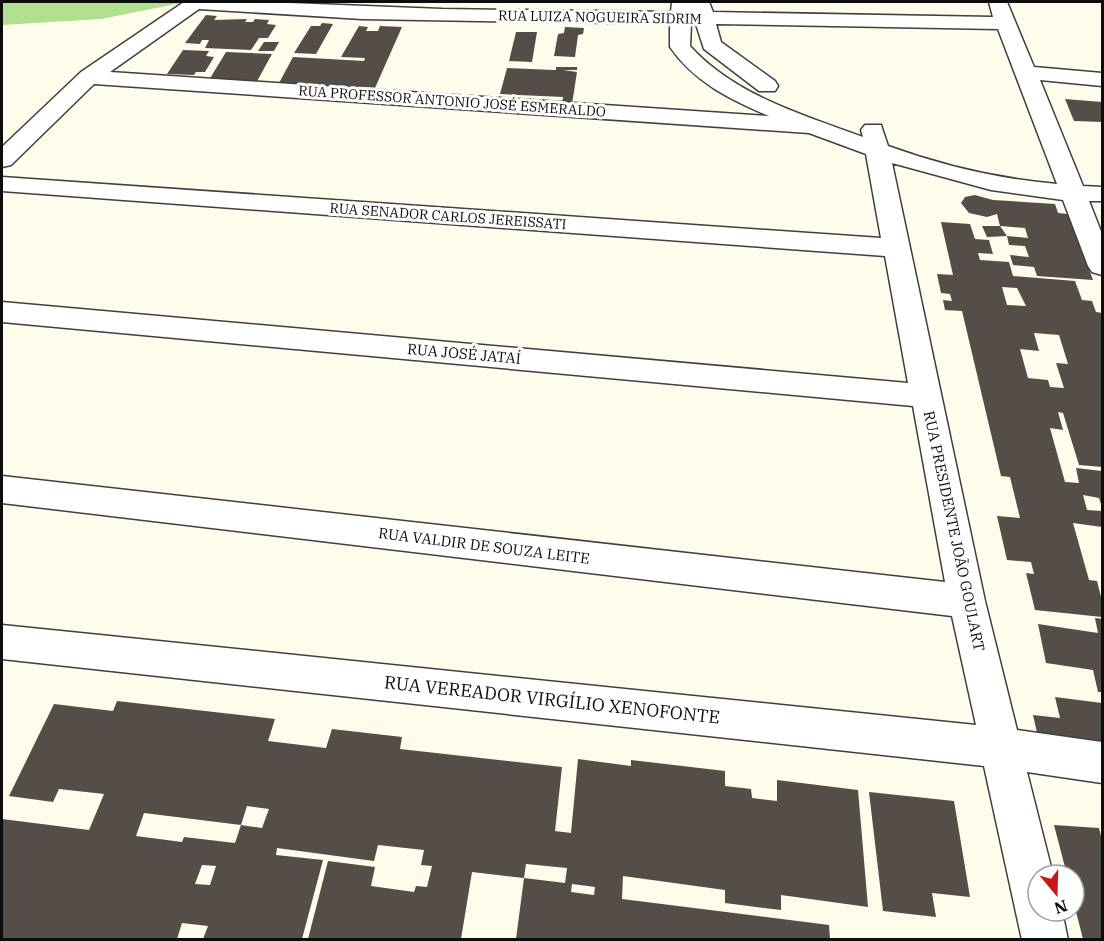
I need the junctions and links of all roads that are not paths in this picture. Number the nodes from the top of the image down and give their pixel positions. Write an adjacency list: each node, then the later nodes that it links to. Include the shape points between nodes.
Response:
1 (195, 2): 3 (street, RUA LUIZA NOGUEIRA SIDRIM, via 361,13); 6 (street)
2 (997, 2): 4 (street)
3 (691, 10): 4 (street, RUA LUIZA NOGUEIRA SIDRIM); 8 (street, via 680,47 705,73 748,99); 9 (street, via 711,45 743,71)
4 (1005, 23): 5 (street)
5 (1027, 74): 7 (street); 12 (street)
6 (89, 77): 8 (street, RUA PROFESSOR ANTONIO JOSÉ ESMERALDO); 10 (street)
7 (1102, 79)
8 (815, 126): 9 (street)
9 (875, 141): 12 (street, via 965,179); 14 (street, RUA PRESIDENTE JOÃO GOULART)
10 (2, 160)
11 (2, 184): 14 (street, RUA SENADOR CARLOS JEREISSATI)
12 (1071, 188): 13 (street); 15 (street)
13 (1102, 191)
14 (895, 248): 17 (street, RUA PRESIDENTE JOÃO GOULART)
15 (1102, 266)
16 (2, 312): 17 (street, RUA JOSÉ JATAÍ)
17 (926, 396): 19 (street, RUA PRESIDENTE JOÃO GOULART)
18 (2, 490): 19 (street, RUA VALDIR DE SOUZA LEITE)
19 (967, 601): 21 (street, RUA PRESIDENTE JOÃO GOULART)
20 (2, 642): 21 (street, RUA VEREADOR VIRGÍLIO XENOFONTE)
21 (1002, 748): 22 (street, RUA VEREADOR VIRGÍLIO XENOFONTE); 23 (street, RUA PRESIDENTE JOÃO GOULART)
22 (1102, 762)
23 (1028, 863)
24 (1041, 923): 25 (street, RUA PRESIDENTE JOÃO GOULART)
25 (1045, 939)

